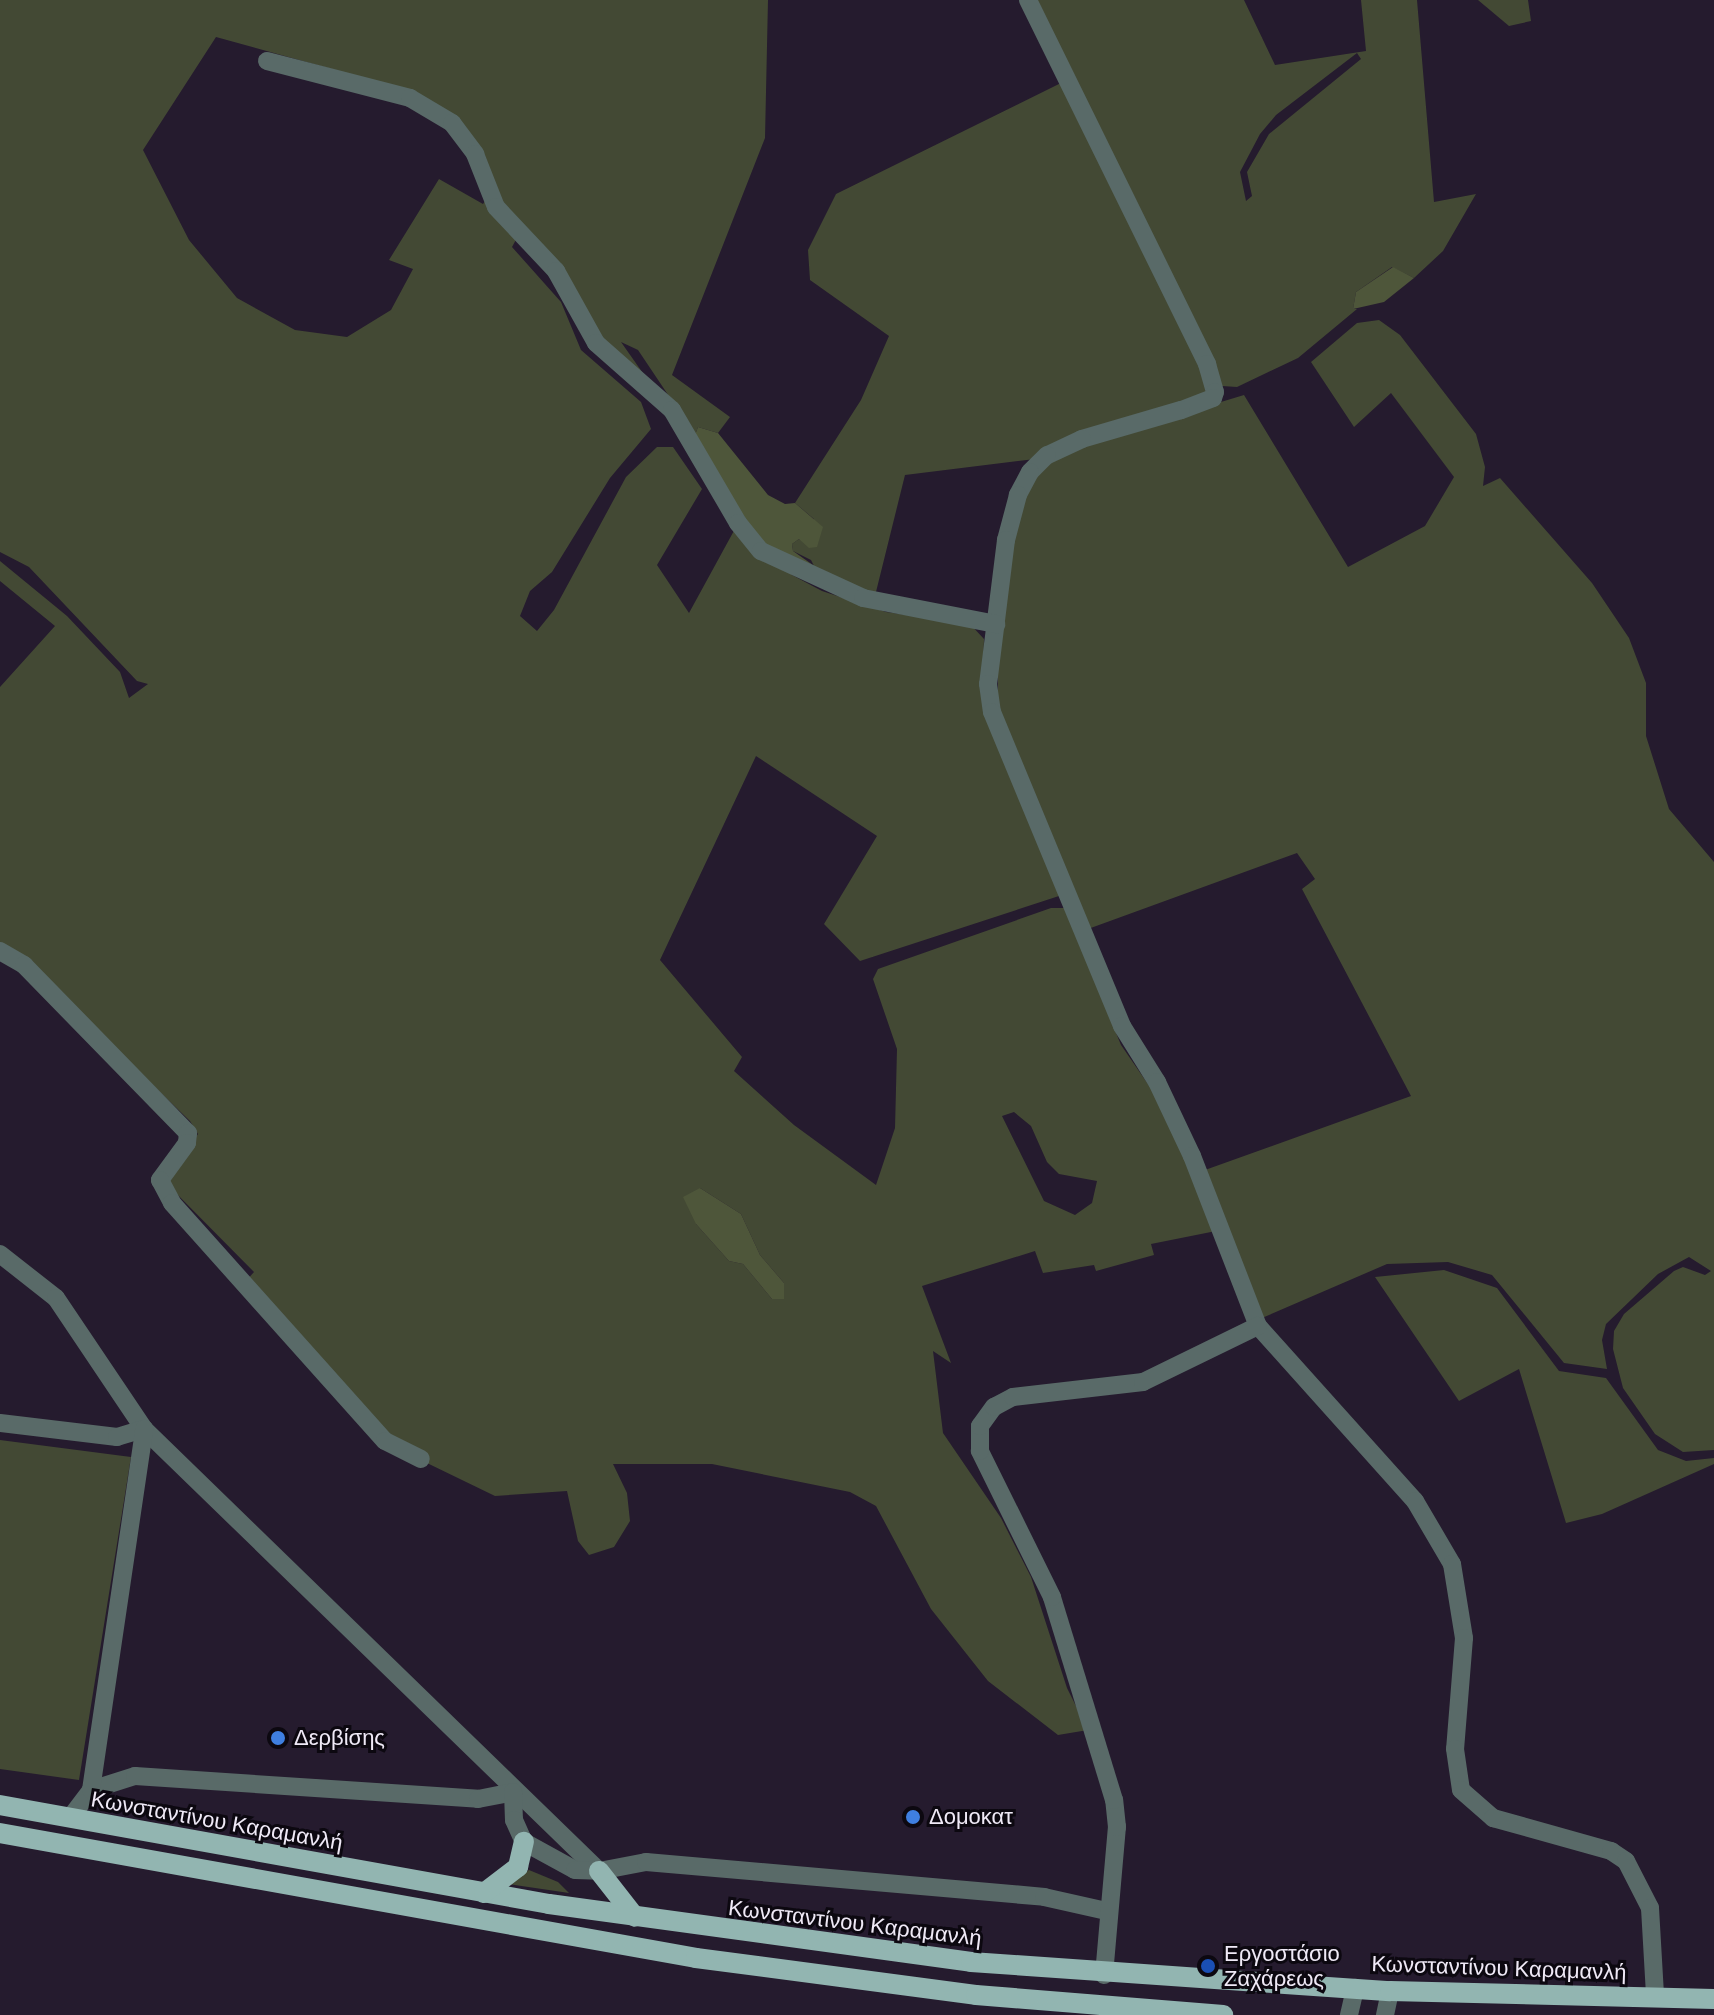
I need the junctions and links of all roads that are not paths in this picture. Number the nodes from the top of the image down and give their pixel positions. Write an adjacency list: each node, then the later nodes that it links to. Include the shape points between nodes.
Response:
1 (1028, 0): 3 (street, via 1207,364 1215,392 1213,398 1181,410 1082,439 1038,463 1018,495)
2 (267, 61): 3 (street, via 410,98 452,123 475,154 496,207 556,271 596,343 672,410 738,523 761,551 863,598)
3 (996, 624): 6 (street, via 988,684 1000,735 1122,1026 1157,1082 1192,1156)
4 (0, 951): 9 (street, via 24,965 188,1133 187,1143 160,1180 172,1203 385,1441)
5 (0, 1254): 8 (street, via 47,1287)
6 (1258, 1326): 18 (street, via 1157,1378 1110,1389 1013,1397 994,1407 980,1426 980,1451 1052,1597 1114,1800 1117,1827); 23 (street, via 1415,1501 1452,1564 1464,1638 1455,1749 1461,1790 1493,1818 1611,1851 1626,1861 1650,1908)
7 (0, 1423): 8 (street, via 117,1437)
8 (144, 1429): 10 (street); 11 (street)
9 (421, 1459)
10 (91, 1790): 11 (street, via 135,1776 478,1799); 13 (street)
11 (513, 1792): 15 (street, via 514,1820); 16 (street)
12 (1, 1810): 13 (main road, Κωνσταντίνου Καραμανλή)
13 (70, 1818): 17 (main road, Κωνσταντίνου Καραμανλή)
14 (0, 1833): 25 (main road, via 696,1958 964,1994)
15 (524, 1842): 16 (street, via 563,1866); 17 (main road, via 518,1867)
16 (599, 1871): 18 (street, via 646,1862 1044,1897); 19 (main road)
17 (484, 1893): 19 (main road, Κωνσταντίνου Καραμανλή)
18 (1106, 1911): 20 (street)
19 (635, 1917): 20 (main road, Κωνσταντίνου Καραμανλή)
20 (1104, 1975): 21 (main road, Κωνσταντίνου Καραμανλή)
21 (1355, 1988): 22 (main road, Κωνσταντίνου Καραμανλή); 26 (street)
22 (1390, 1991): 23 (main road, Κωνσταντίνου Καραμανλή); 27 (street)
23 (1655, 1996): 24 (main road, Κωνσταντίνου Καραμανλή)
24 (1714, 1999)
25 (1223, 2015)
26 (1349, 2015)
27 (1385, 2015)

